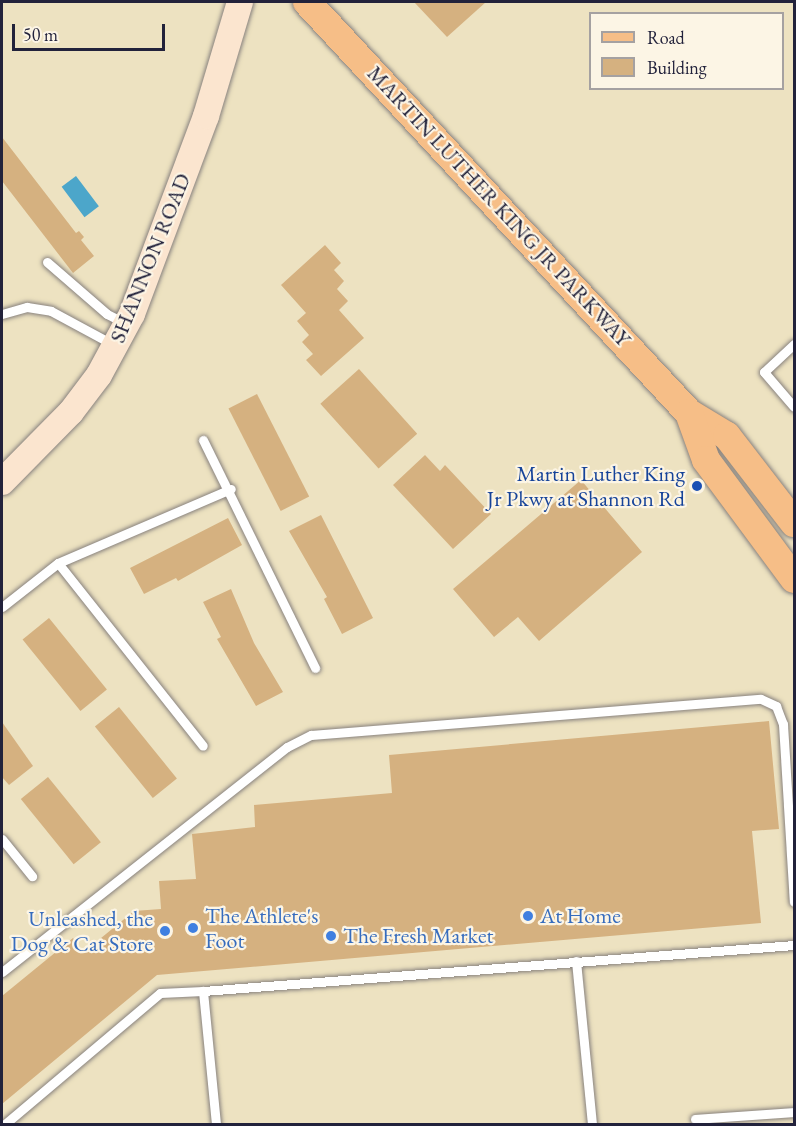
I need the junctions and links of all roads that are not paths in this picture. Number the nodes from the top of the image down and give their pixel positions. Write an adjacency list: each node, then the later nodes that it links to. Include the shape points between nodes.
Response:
1 (240, 2): 5 (street, SHANNON ROAD, via 177,197)
2 (307, 2): 8 (main road, MARTIN LUTHER KING JR PARKWAY)
3 (47, 262): 5 (lane, via 107,315)
4 (2, 314): 5 (lane, via 27,307 51,311)
5 (122, 335): 10 (street, SHANNON ROAD, via 71,412)
6 (793, 348): 7 (lane, via 764,372)
7 (795, 407)
8 (689, 413): 12 (main road, MARTIN LUTHER KING JR PARKWAY, via 727,436); 14 (main road, MARTIN LUTHER KING JR PARKWAY, via 706,460)
9 (203, 440): 11 (lane)
10 (2, 482)
11 (231, 489): 13 (lane); 16 (lane)
12 (795, 523)
13 (58, 563): 15 (lane); 17 (lane)
14 (795, 579)
15 (2, 606)
16 (315, 668)
17 (203, 746)
18 (2, 838): 19 (lane)
19 (32, 876)
20 (795, 902): 23 (lane, via 783,724 776,706 761,699 311,735 287,747)
21 (795, 945): 22 (lane)
22 (576, 962): 24 (lane); 29 (lane)
23 (2, 972)
24 (203, 991): 27 (lane, via 160,993); 28 (lane)
25 (795, 1112): 26 (lane)
26 (696, 1119)
27 (4, 1125)
28 (216, 1125)
29 (592, 1125)

